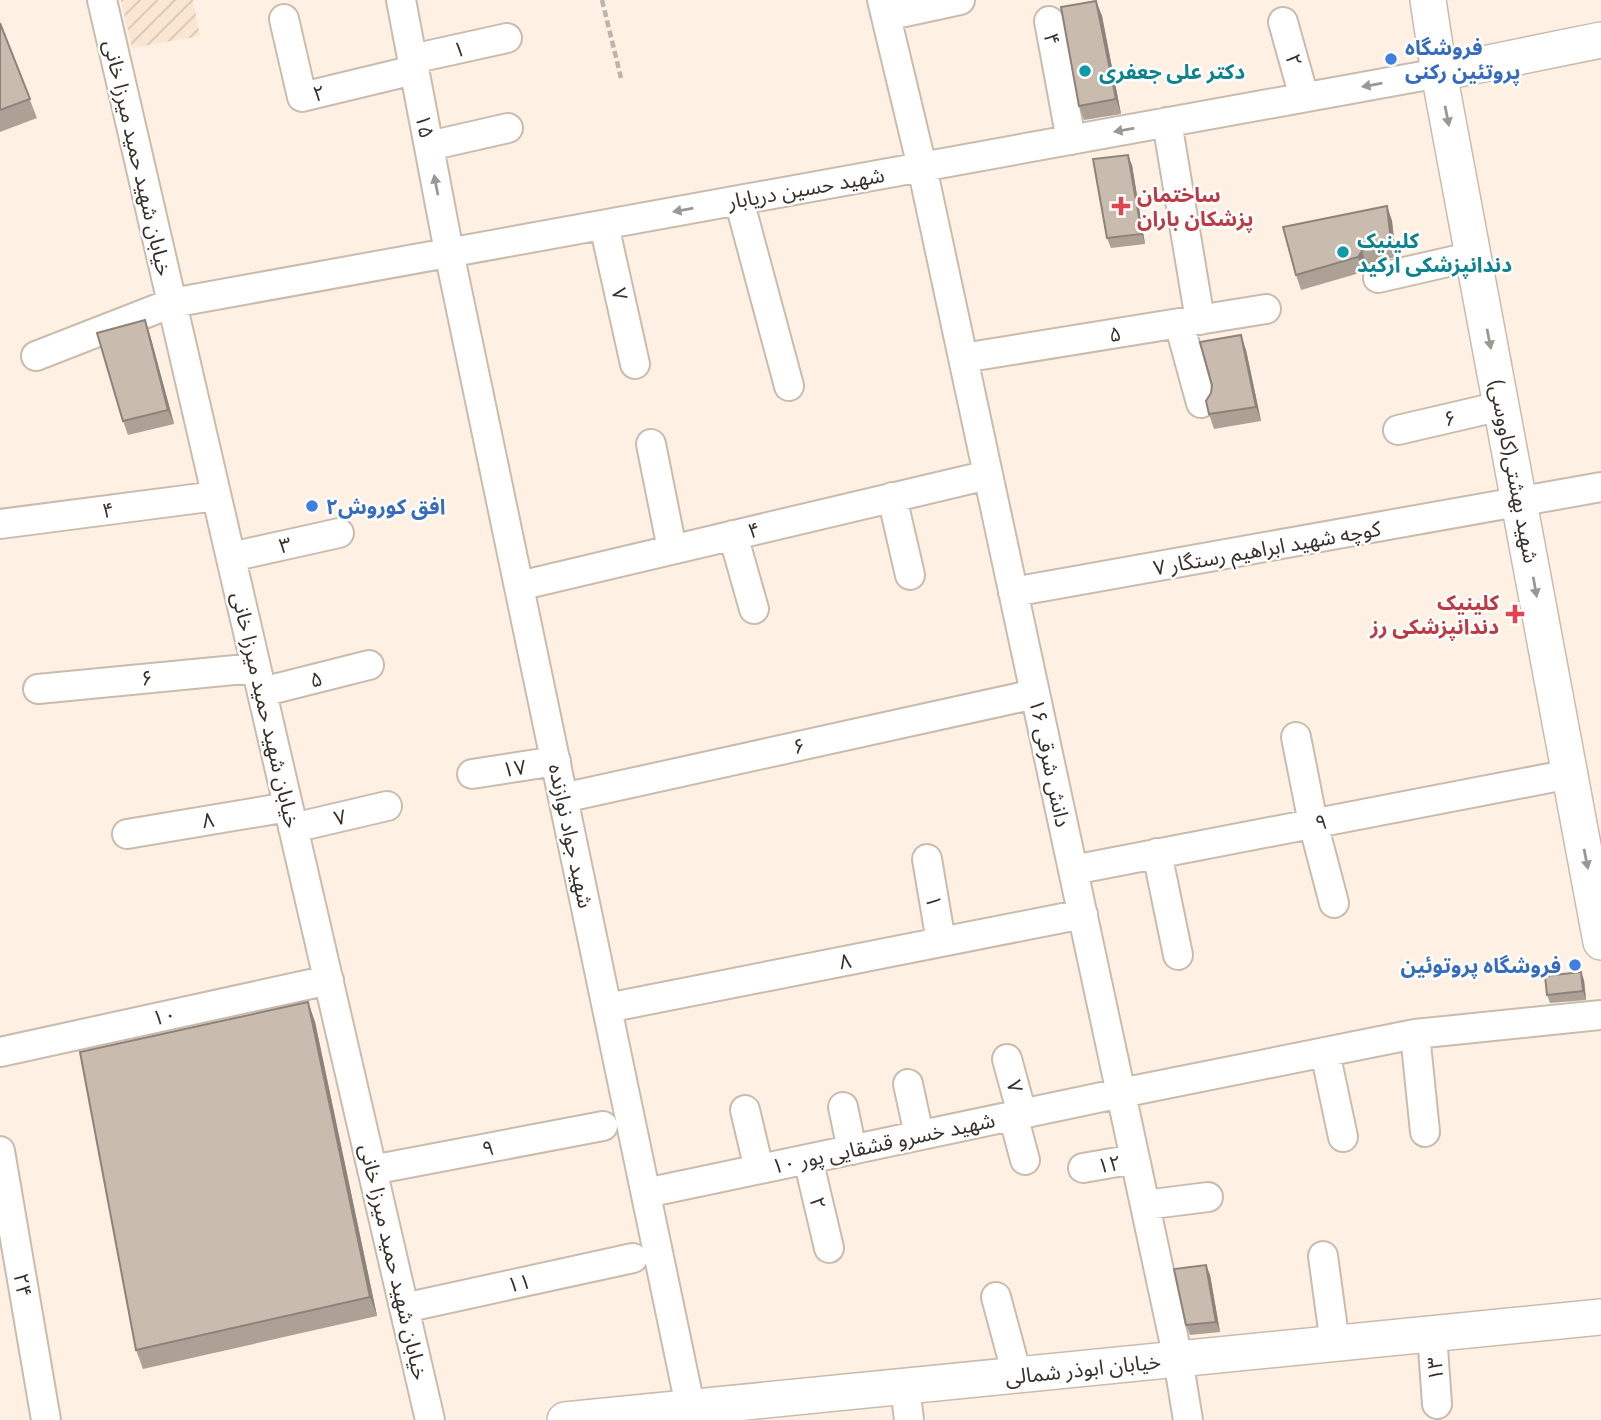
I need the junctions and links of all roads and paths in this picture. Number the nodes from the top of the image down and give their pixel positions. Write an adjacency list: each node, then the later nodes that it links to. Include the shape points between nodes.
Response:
1 (102, 0): 26 (street, خیابان شهید حمید میرزا خانی)
2 (401, 0): 12 (street, ۱۵)
3 (602, 0): 14 (path)
4 (960, 0): 6 (street)
5 (1429, 0): 13 (street, شهید بهشتی(کاووسی))
6 (884, 8): 20 (street, دانش شرقی ۱۶)
7 (284, 19): 12 (street, ۲, via 302,97)
8 (1049, 21): 18 (street, ۴)
9 (1283, 22): 15 (street, ۲)
10 (507, 38): 12 (street, ۱)
11 (1601, 40): 13 (street)
12 (413, 65): 19 (street, ۱۵)
13 (1439, 73): 15 (street, شهید حسین دریابار, one-way to 15); 24 (street, شهید بهشتی(کاووسی), one-way to 24)
14 (621, 78)
15 (1304, 97): 16 (street, شهید حسین دریابار)
16 (1167, 122): 18 (street, شهید حسین دریابار, one-way to 18); 28 (street)
17 (508, 128): 19 (street)
18 (1071, 140): 20 (street, شهید حسین دریابار)
19 (429, 146): 23 (street, ۱۵, one-way to 19)
20 (922, 167): 21 (street, شهید حسین دریابار); 30 (street, دانش شرقی ۱۶)
21 (739, 200): 22 (street, شهید حسین دریابار, one-way to 22); 32 (street)
22 (604, 225): 23 (street, شهید حسین دریابار); 31 (street, ۷)
23 (449, 252): 26 (street, شهید حسین دریابار); 48 (street, شهید جواد نوازنده)
24 (1474, 256): 25 (street); 34 (street, شهید بهشتی(کاووسی), one-way to 34)
25 (1378, 278)
26 (172, 303): 29 (street); 39 (street, خیابان شهید حمید میرزا خانی)
27 (1266, 309): 28 (street, ۵)
28 (1189, 322): 30 (street, ۵); 33 (street)
29 (36, 356)
30 (963, 358): 37 (street, دانش شرقی ۱۶)
31 (635, 365)
32 (789, 386)
33 (1201, 403)
34 (1502, 405): 35 (street, ۶); 41 (street, شهید بهشتی(کاووسی))
35 (1398, 430)
36 (651, 444): 45 (street)
37 (988, 475): 40 (street, ۴); 49 (street, دانش شرقی ۱۶)
38 (1601, 487): 41 (street, کوچه شهید ابراهیم رستگار ۷)
39 (216, 496): 42 (street, ۴); 46 (street, خیابان شهید حمید میرزا خانی)
40 (892, 497): 44 (street, ۴); 47 (street)
41 (1520, 503): 49 (street, کوچه شهید ابراهیم رستگار ۷); 57 (street, شهید بهشتی(کاووسی), one-way to 57)
42 (0, 524)
43 (339, 533): 46 (street, ۳)
44 (733, 535): 45 (street, ۴); 50 (street)
45 (673, 550): 48 (street, ۴)
46 (231, 557): 52 (street, خیابان شهید حمید میرزا خانی)
47 (910, 575)
48 (519, 586): 56 (street, شهید جواد نوازنده)
49 (1013, 592): 54 (street, دانش شرقی ۱۶)
50 (754, 610)
51 (369, 665): 52 (street, ۵)
52 (259, 680): 53 (street, ۶); 62 (street, خیابان شهید حمید میرزا خانی)
53 (38, 689)
54 (1035, 694): 59 (street, ۶); 67 (street, دانش شرقی ۱۶)
55 (1296, 737): 63 (street)
56 (556, 761): 58 (street, ۱۷); 59 (street, شهید جواد نوازنده)
57 (1570, 774): 61 (street, شهید بهشتی(کاووسی)); 63 (street, ۹)
58 (472, 775)
59 (563, 798): 74 (street, شهید جواد نوازنده)
60 (387, 806): 62 (street, ۷)
61 (1589, 812): 71 (street, شهید بهشتی(کاووسی), one-way to 71)
62 (291, 817): 64 (street, ۸); 73 (street, خیابان شهید حمید میرزا خانی)
63 (1313, 823): 65 (street, ۹); 68 (street)
64 (127, 834)
65 (1157, 853): 67 (street, ۹); 72 (street)
66 (927, 859): 70 (street, ۱)
67 (1073, 870): 69 (street, دانش شرقی ۱۶)
68 (1334, 902)
69 (1083, 914): 70 (street, ۸); 81 (street, دانش شرقی ۱۶)
70 (941, 942): 74 (street, ۸)
71 (1601, 942)
72 (1178, 955)
73 (329, 980): 77 (street, ۱۰); 96 (street, خیابان شهید حمید میرزا خانی)
74 (607, 1009): 97 (street, شهید جواد نوازنده)
75 (1601, 1015): 76 (street, شهید خسرو قشقایی پور ۱۰)
76 (1415, 1034): 78 (street, شهید خسرو قشقایی پور ۱۰); 86 (street)
77 (0, 1052)
78 (1325, 1052): 81 (street, شهید خسرو قشقایی پور ۱۰); 88 (street)
79 (1007, 1059): 84 (street, ۷)
80 (908, 1084): 87 (street)
81 (1121, 1093): 84 (street, شهید خسرو قشقایی پور ۱۰); 92 (street, دانش شرقی ۱۶)
82 (843, 1107): 89 (street)
83 (745, 1110): 95 (street)
84 (1017, 1115): 87 (street, شهید خسرو قشقایی پور ۱۰); 93 (street)
85 (603, 1126): 96 (street, ۹)
86 (1425, 1132)
87 (919, 1135): 89 (street, شهید خسرو قشقایی پور ۱۰)
88 (1343, 1137)
89 (852, 1150): 91 (street, شهید خسرو قشقایی پور ۱۰)
90 (0, 1151): 113 (street, ۲۴)
91 (808, 1159): 95 (street, شهید خسرو قشقایی پور ۱۰); 100 (street, ۲)
92 (1135, 1159): 94 (street, ۱۲); 99 (street, دانش شرقی ۱۶)
93 (1025, 1160)
94 (1083, 1168)
95 (759, 1169): 97 (street, شهید خسرو قشقایی پور ۱۰)
96 (372, 1170): 104 (street, خیابان شهید حمید میرزا خانی)
97 (646, 1193): 112 (street, شهید جواد نوازنده)
98 (1208, 1197): 99 (street)
99 (1145, 1205): 108 (street, دانش شرقی ۱۶)
100 (829, 1248)
101 (1323, 1256): 107 (street)
102 (633, 1258): 104 (street, ۱۱)
103 (996, 1297): 109 (street)
104 (404, 1308): 114 (street, خیابان شهید حمید میرزا خانی)
105 (1601, 1317): 106 (street, خیابان ابوذر شمالی)
106 (1432, 1334): 107 (street, خیابان ابوذر شمالی); 111 (street, ۱۳)
107 (1335, 1343): 108 (street, خیابان ابوذر شمالی)
108 (1178, 1359): 109 (street, خیابان ابوذر شمالی); 116 (street, دانش شرقی ۱۶)
109 (1017, 1375): 110 (street, خیابان ابوذر شمالی)
110 (907, 1403): 112 (street, خیابان ابوذر شمالی)
111 (1437, 1404)
112 (692, 1414): 115 (street, خیابان ابوذر شمالی)
113 (46, 1420)
114 (430, 1420)
115 (565, 1420)
116 (1188, 1420)

